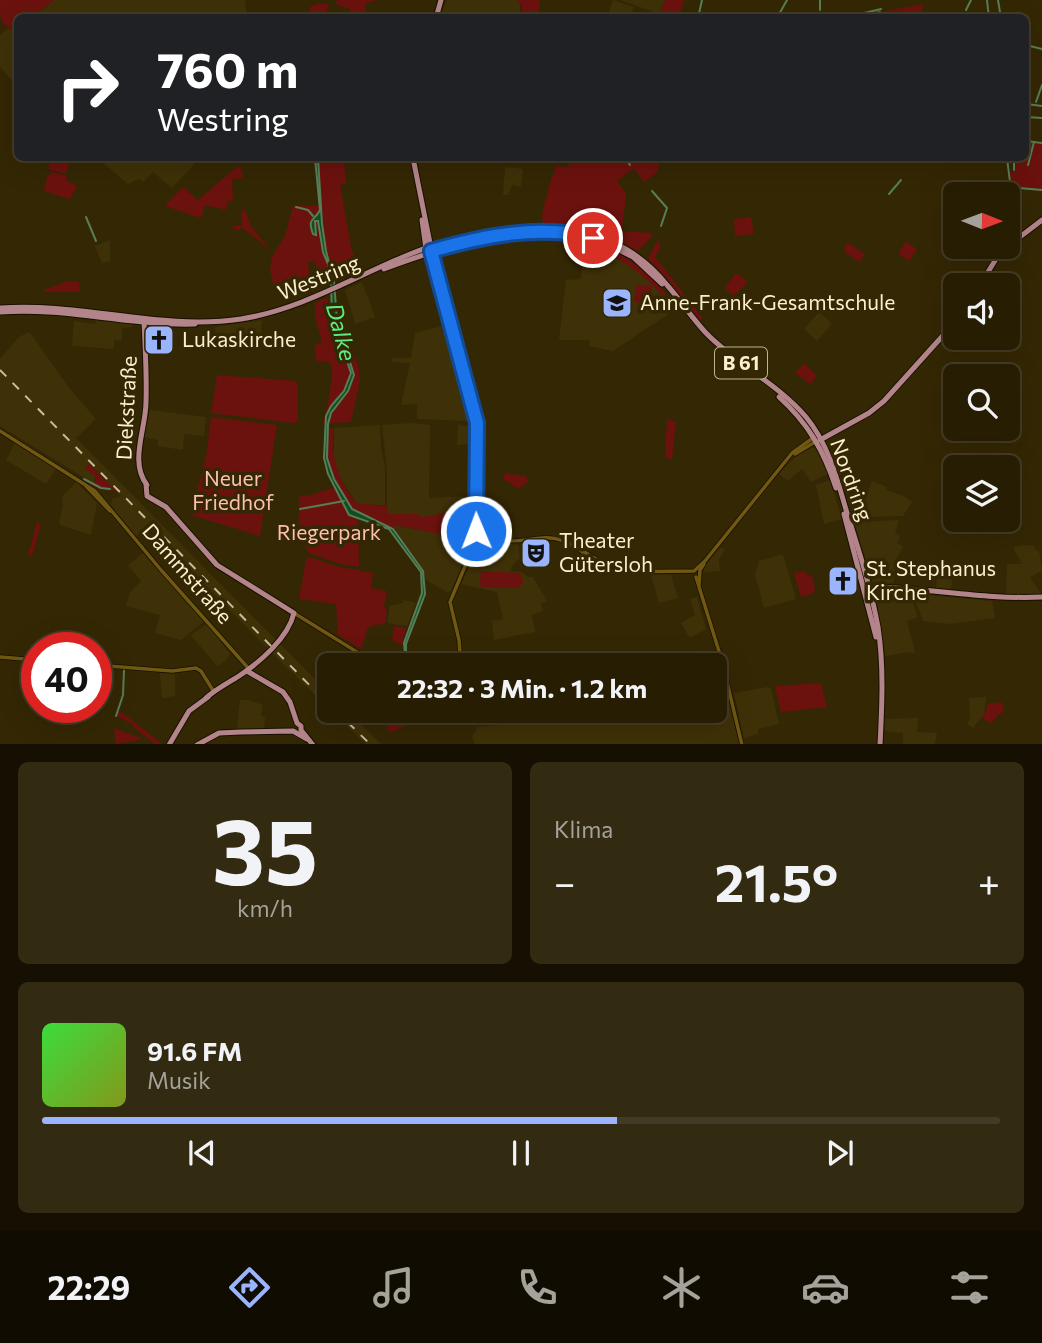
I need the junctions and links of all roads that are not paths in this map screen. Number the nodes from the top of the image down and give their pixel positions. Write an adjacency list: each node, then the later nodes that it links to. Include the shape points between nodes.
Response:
1 (414, 161): 4 (main road)
2 (1042, 220): 3 (main road)
3 (1020, 237)
4 (429, 249): 5 (main road, Westring / B 61, via 490,232 544,228 604,238); 7 (main road, Westring / B 61, via 282,311 243,321 185,325); 11 (street, via 477,423)
5 (639, 259): 10 (main road, Nordring / B 61, via 655,271 708,335 789,400)
6 (0, 310): 7 (main road, Westring / B 61, via 56,307)
7 (146, 320): 15 (main road, Diekstraße, via 146,408 139,474 150,497 166,507 217,565)
8 (943, 335): 10 (main road, via 884,401)
9 (0, 431): 21 (street, Dammstraße, via 82,482 103,502)
10 (818, 439): 12 (street, via 787,459); 13 (main road, Nordring / B 61, via 834,468)
11 (476, 534): 12 (street, via 511,541 551,537 614,572); 17 (street, via 451,597)
12 (696, 573): 27 (street)
13 (867, 589): 14 (main road, via 903,587); 28 (main road, Nordring / B 61, via 878,655)
14 (1042, 597)
15 (294, 612): 16 (street); 21 (main road, via 282,637)
16 (359, 653)
17 (459, 653)
18 (0, 657): 19 (street)
19 (21, 659)
20 (112, 666): 22 (street, via 196,668)
21 (248, 670): 22 (main road); 23 (main road, Dammstraße, via 283,692)
22 (214, 692): 24 (main road, via 188,711)
23 (296, 728): 25 (main road, via 277,733 221,733); 26 (main road, Dammstraße)
24 (169, 744)
25 (197, 744)
26 (313, 744)
27 (742, 744)
28 (878, 744)

